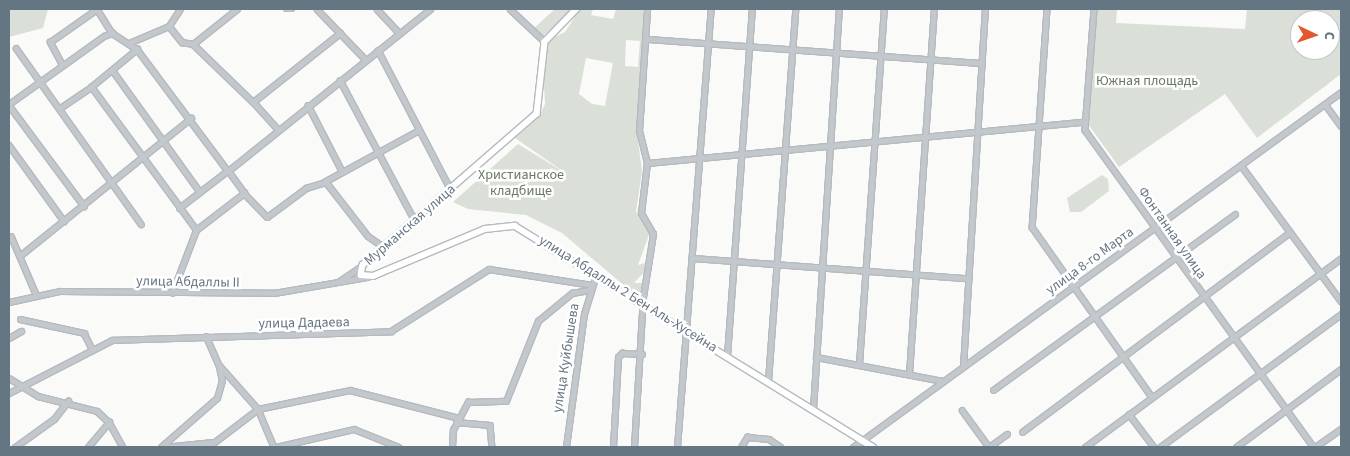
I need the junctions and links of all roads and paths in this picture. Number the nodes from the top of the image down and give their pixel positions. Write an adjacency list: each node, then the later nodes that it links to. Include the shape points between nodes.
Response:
1 (97, 9): 22 (street); 40 (street, via 50,42)
2 (180, 9): 21 (street)
3 (236, 9): 29 (street)
4 (286, 9): 5 (street)
5 (292, 9)
6 (317, 9): 23 (street)
7 (377, 9): 24 (street)
8 (430, 9): 24 (street)
9 (510, 9): 26 (street)
10 (577, 9): 26 (main road)
11 (647, 9): 25 (street)
12 (711, 9): 27 (street)
13 (752, 9): 30 (street)
14 (795, 9): 32 (street)
15 (839, 9): 35 (street)
16 (884, 9): 36 (street)
17 (934, 9): 37 (street)
18 (985, 9): 39 (street)
19 (1047, 9): 53 (street)
20 (1094, 9): 52 (street)
21 (168, 26): 28 (street); 29 (street, via 182,42)
22 (112, 33): 28 (street); 40 (street)
23 (340, 33): 38 (street); 46 (street)
24 (399, 33): 34 (street)
25 (647, 39): 27 (street); 68 (street, via 639,131)
26 (544, 42): 74 (main road, Мурманская улица, via 537,114)
27 (708, 42): 30 (street); 67 (street)
28 (129, 43): 33 (street)
29 (193, 44): 46 (street)
30 (750, 45): 32 (street); 65 (street)
31 (16, 48): 43 (street)
32 (792, 48): 35 (street); 63 (street)
33 (137, 50): 41 (street); 51 (street)
34 (378, 50): 38 (street); 56 (street)
35 (836, 53): 36 (street); 62 (street)
36 (881, 55): 37 (street); 60 (street)
37 (930, 58): 39 (street); 58 (street)
38 (365, 60): 42 (street)
39 (981, 63): 57 (street)
40 (62, 65): 43 (street)
41 (113, 70): 44 (street); 59 (street)
42 (340, 80): 49 (street); 64 (street)
43 (40, 82): 47 (street); 50 (street)
44 (91, 87): 50 (street); 66 (street)
45 (1341, 92): 48 (street, улица 8-го Марта)
46 (253, 102): 55 (street)
47 (9, 104): 77 (street)
48 (1325, 104): 54 (street); 69 (street, улица 8-го Марта)
49 (308, 105): 55 (street); 70 (street)
50 (60, 108): 73 (street)
51 (191, 118): 59 (street); 71 (street)
52 (1083, 122): 53 (street); 83 (street, Фонтанная улица)
53 (1039, 125): 57 (street); 103 (street, via 1032,227)
54 (1341, 126)
55 (278, 130): 71 (street)
56 (417, 131): 64 (street); 74 (street)
57 (976, 131): 58 (street); 101 (street)
58 (925, 135): 60 (street); 99 (street)
59 (163, 140): 66 (street); 75 (street)
60 (876, 140): 62 (street); 96 (street)
61 (9, 145): 80 (street)
62 (829, 146): 63 (street); 95 (street)
63 (784, 150): 65 (street); 94 (street)
64 (378, 152): 70 (street); 81 (street)
65 (742, 155): 67 (street); 92 (street)
66 (142, 157): 73 (street); 78 (street)
67 (699, 158): 68 (street); 89 (street)
68 (647, 163): 110 (street, via 641,213 653,234)
69 (1241, 165): 83 (street, улица 8-го Марта); 85 (street)
70 (341, 169): 72 (street)
71 (228, 171): 75 (street); 76 (street)
72 (324, 182): 76 (street, via 306,188 269,216 262,216); 87 (street, via 368,236)
73 (113, 183): 77 (street); 82 (street)
74 (450, 190): 81 (main road, Мурманская улица)
75 (200, 192): 78 (street)
76 (244, 193): 84 (street)
77 (84, 206): 80 (street)
78 (180, 208): 84 (street)
79 (1235, 214): 91 (street)
80 (64, 221): 88 (street)
81 (415, 221): 87 (main road, Мурманская улица)
82 (141, 224)
83 (1154, 228): 91 (street, Фонтанная улица); 103 (street, улица 8-го Марта)
84 (196, 230): 105 (street)
85 (1290, 232): 97 (street); 107 (street)
86 (11, 236): 88 (street)
87 (384, 247): 93 (main road, Мурманская улица)
88 (22, 254): 106 (street)
89 (692, 258): 92 (street); 114 (street)
90 (1341, 258): 97 (street)
91 (1174, 259): 107 (street, Фонтанная улица); 112 (street)
92 (734, 262): 94 (street); 121 (street)
93 (363, 264): 100 (main road, Мурманская улица, via 361,275); 102 (street)
94 (776, 265): 95 (street); 131 (street)
95 (821, 268): 96 (street); 122 (street)
96 (865, 271): 99 (street); 124 (street)
97 (1321, 272): 108 (street); 118 (street)
98 (596, 275): 100 (main road, улица Абдаллы 2 Бен Аль-Хусейна, via 528,232 508,225 468,235); 104 (street, улица Куйбышева); 110 (main road, улица Абдаллы 2 Бен Аль-Хусейна)
99 (915, 275): 101 (street); 128 (street)
100 (368, 277): 102 (street, улица Абдаллы II)
101 (967, 278): 126 (street)
102 (330, 286): 105 (street, улица Абдаллы II, via 260,294)
103 (1074, 286): 112 (street); 126 (street, улица 8-го Марта)
104 (590, 287): 116 (street, улица Дадаева, via 493,268 391,331); 143 (street, via 572,293 538,321 506,401 468,402); 159 (street, улица Куйбышева)
105 (172, 293): 106 (street, улица Абдаллы II)
106 (36, 294): 109 (street, улица Абдаллы II)
107 (1204, 298): 118 (street, Фонтанная улица); 123 (street)
108 (1341, 301)
109 (9, 302)
110 (645, 305): 114 (main road, улица Абдаллы 2 Бен Аль-Хусейна); 120 (street)
111 (1341, 314): 129 (street)
112 (1096, 317): 123 (street); 134 (street)
113 (20, 319): 119 (street, via 84,333)
114 (686, 330): 121 (main road, улица Абдаллы 2 Бен Аль-Хусейна); 162 (street)
115 (22, 331): 117 (street)
116 (206, 336): 119 (street, улица Дадаева, via 117,340); 125 (street)
117 (9, 338)
118 (1233, 338): 129 (street, Фонтанная улица); 136 (street)
119 (92, 349): 133 (street, улица Дадаева)
120 (642, 354): 160 (street, via 622,353 618,357); 161 (street)
121 (727, 356): 131 (main road, улица Абдаллы 2 Бен Аль-Хусейна)
122 (816, 357): 124 (street); 139 (street)
123 (1123, 357): 136 (street); 146 (street)
124 (859, 364): 128 (street)
125 (219, 365): 138 (street); 153 (street, via 222,381 217,398)
126 (963, 367): 132 (street, улица 8-го Марта)
127 (1341, 369): 141 (street)
128 (909, 374): 132 (street)
129 (1259, 374): 141 (street, Фонтанная улица); 170 (street)
130 (10, 379): 133 (street)
131 (768, 382): 139 (main road, улица Абдаллы 2 Бен Аль-Хусейна)
132 (943, 382): 148 (street, улица 8-го Марта)
133 (20, 386): 135 (street, улица Дадаева); 137 (street, via 38,396)
134 (993, 390)
135 (9, 393)
136 (1152, 397): 142 (street)
137 (68, 401): 144 (street, via 97,411); 150 (street, via 54,420)
138 (258, 409): 143 (street, via 355,390); 149 (street); 155 (street)
139 (813, 409): 148 (main road, улица Абдаллы 2 Бен Аль-Хусейна)
140 (962, 410): 167 (street)
141 (1286, 412): 171 (street); 172 (street, Фонтанная улица)
142 (1130, 414): 168 (street); 169 (street)
143 (458, 420): 157 (street); 158 (street, via 490,425)
144 (109, 422): 151 (street); 152 (street)
145 (1341, 428): 172 (street)
146 (1022, 432)
147 (1007, 434): 167 (street)
148 (862, 440): 165 (street, улица 8-го Марта); 166 (main road, улица Абдаллы 2 Бен Аль-Хусейна)
149 (214, 442): 153 (street); 154 (street)
150 (15, 447)
151 (88, 447)
152 (123, 447)
153 (162, 447)
154 (208, 447)
155 (275, 447): 156 (street, via 354,429)
156 (399, 447)
157 (452, 447)
158 (492, 447)
159 (566, 447)
160 (613, 447)
161 (634, 447)
162 (677, 447)
163 (741, 447): 164 (street, via 747,437 769,439)
164 (781, 447)
165 (853, 447)
166 (873, 447)
167 (989, 447)
168 (1085, 447)
169 (1154, 447)
170 (1160, 447)
171 (1236, 447)
172 (1314, 447)

